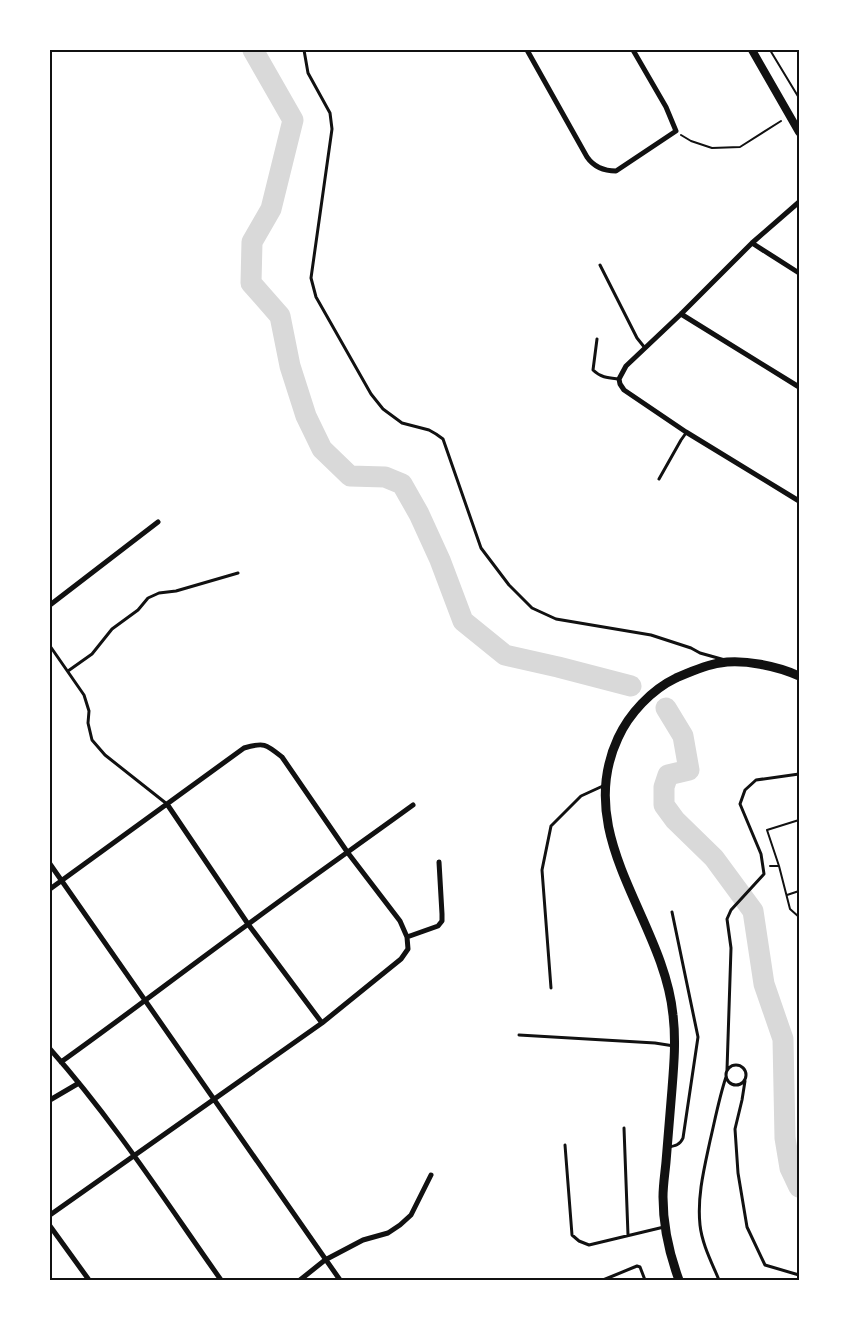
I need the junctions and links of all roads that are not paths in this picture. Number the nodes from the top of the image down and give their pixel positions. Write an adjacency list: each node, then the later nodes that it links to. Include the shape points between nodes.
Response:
1 (304, 50): 22 (lane, via 308,73 330,113 332,129 311,278 316,297 371,394 383,409 402,423 429,430 442,439 482,548 509,585 532,608 556,619 651,635)
2 (528, 50): 3 (street, via 591,162 601,169 616,171 678,133)
3 (633, 50)
4 (752, 50): 5 (street)
5 (799, 132)
6 (799, 202): 7 (street)
7 (752, 243): 9 (street); 10 (street)
8 (600, 265): 12 (lane)
9 (799, 273)
10 (681, 314): 12 (street); 14 (street)
11 (597, 339): 13 (lane, via 593,370 606,378)
12 (645, 348): 13 (street, via 626,366)
13 (619, 379): 15 (street, via 624,390)
14 (799, 387)
15 (686, 432): 16 (lane); 17 (street)
16 (659, 479)
17 (799, 501)
18 (158, 522): 20 (street)
19 (238, 573): 23 (lane, via 148,598 138,610 112,629 92,654)
20 (50, 605)
21 (50, 646): 23 (lane)
22 (734, 662): 24 (main road, via 775,667); 26 (main road, via 688,672 657,690 641,705 622,728 611,753)
23 (68, 671): 27 (lane, via 84,695 92,740 105,755)
24 (799, 676)
25 (799, 774): 44 (lane, via 756,780 745,790 740,804 760,854 764,874 731,910 728,919 731,948)
26 (606, 785): 37 (lane, via 581,796 550,826 542,870); 41 (main road, via 610,838 667,983)
27 (167, 804): 29 (street, via 244,748 258,744 269,746 282,757); 32 (street); 35 (street)
28 (413, 805): 29 (street)
29 (348, 853): 35 (street); 36 (street, via 400,922)
30 (439, 862): 36 (street, via 442,921 438,926)
31 (50, 864): 32 (street)
32 (61, 880): 33 (street); 38 (street)
33 (50, 889)
34 (672, 912): 52 (lane, via 698,1037 683,1138 678,1145)
35 (248, 924): 38 (street); 39 (street)
36 (407, 938): 39 (street, via 408,949 401,959)
37 (551, 988)
38 (146, 1001): 43 (street); 48 (street)
39 (322, 1023): 48 (street)
40 (519, 1035): 41 (lane)
41 (675, 1046): 52 (main road)
42 (50, 1049): 43 (street)
43 (61, 1062): 47 (street)
44 (727, 1070): 45 (lane); 46 (lane, via 739,1064 746,1071)
45 (726, 1078): 46 (lane, via 733,1085); 70 (lane, via 700,1195 700,1226)
46 (745, 1081): 61 (lane, via 735,1130 747,1227 766,1265)
47 (79, 1083): 49 (street); 53 (street)
48 (214, 1099): 53 (street); 59 (street)
49 (50, 1100)
50 (624, 1128): 58 (lane)
51 (566, 1145): 58 (lane, via 572,1235 589,1245)
52 (667, 1147): 57 (main road, via 663,1196)
53 (134, 1156): 55 (street); 63 (street)
54 (431, 1175): 59 (street, via 411,1215 400,1225)
55 (50, 1215)
56 (50, 1226): 62 (street)
57 (665, 1227): 58 (lane); 69 (main road)
58 (628, 1235)
59 (325, 1260): 64 (street); 65 (street)
60 (612, 1275): 66 (lane); 67 (lane); 68 (lane, via 637,1266)
61 (799, 1275)
62 (89, 1280)
63 (221, 1280)
64 (300, 1280)
65 (340, 1280)
66 (603, 1280)
67 (615, 1280)
68 (645, 1280)
69 (679, 1280)
70 (720, 1280)

